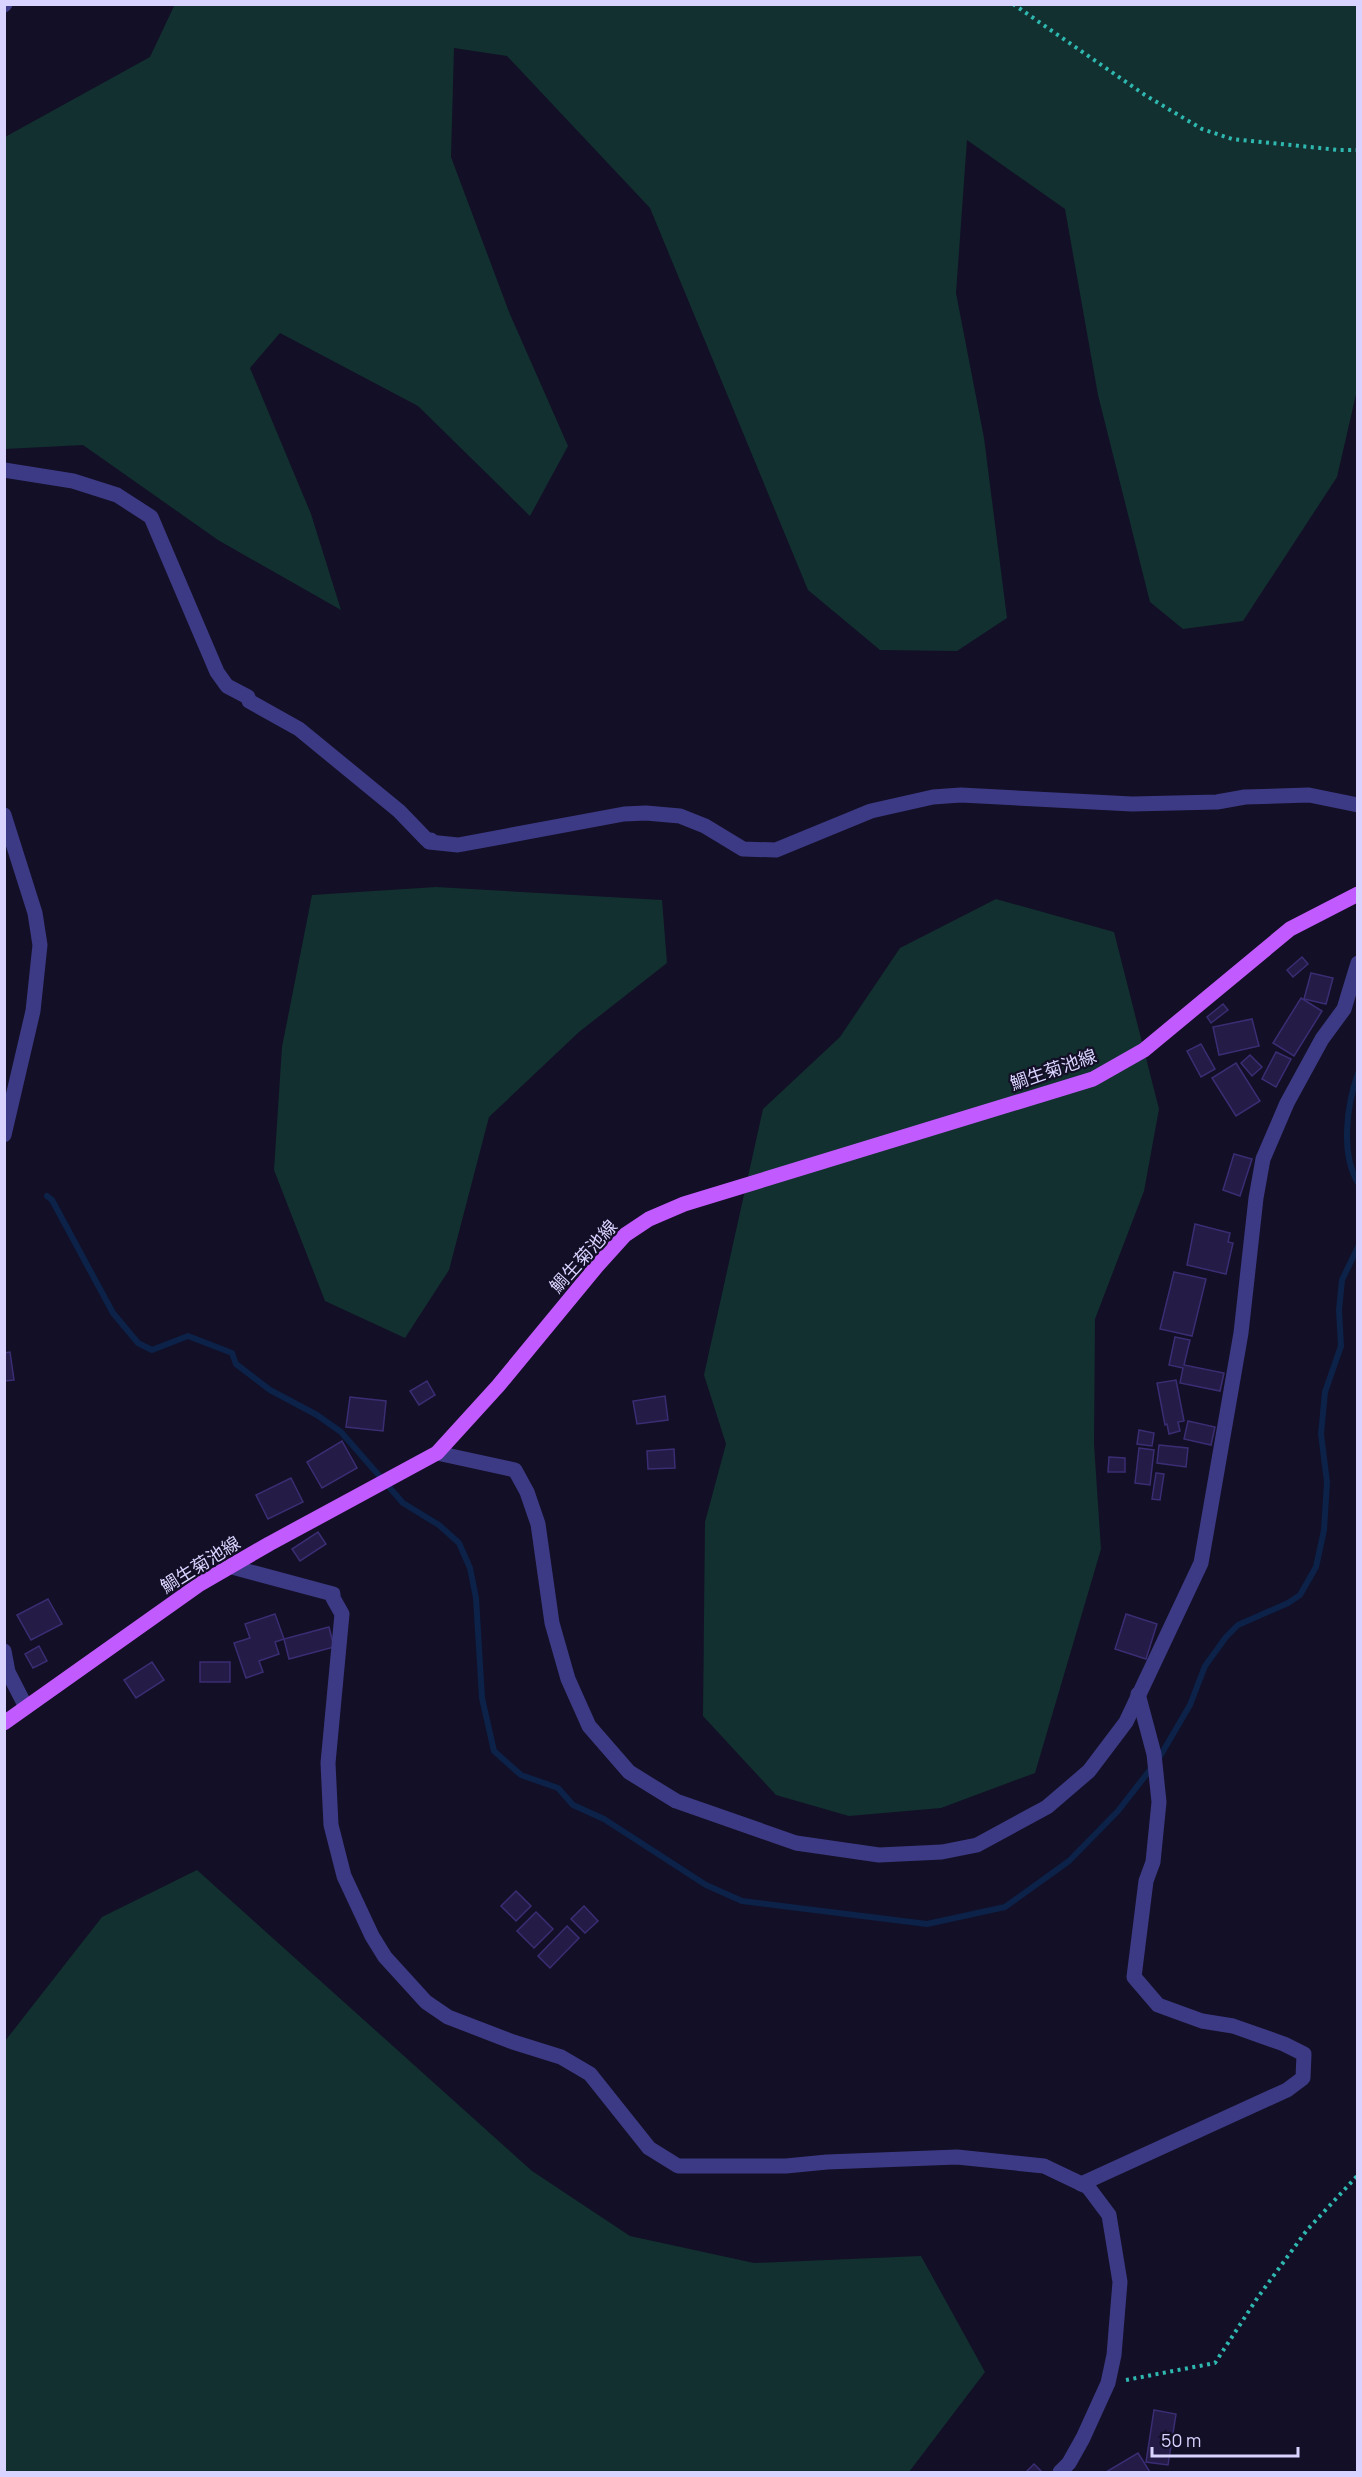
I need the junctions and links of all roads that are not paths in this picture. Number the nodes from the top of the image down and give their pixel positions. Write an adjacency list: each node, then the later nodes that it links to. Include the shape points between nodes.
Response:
1 (4, 470): 2 (street, via 73,481 117,495 151,517 217,672 227,686 299,729 399,811 429,842 458,845 646,813 680,816 743,849 776,850 871,811 961,795 1132,804 1309,795)
2 (1358, 805)
3 (4, 815): 6 (street, via 40,945 33,1011)
4 (1358, 894): 7 (main road, 鯛生菊池線, via 1290,929 1144,1050 1093,1079 684,1204 649,1220 625,1235)
5 (1358, 963): 10 (street, via 1344,1009 1297,1085 1263,1159 1241,1334 1201,1563)
6 (4, 1135)
7 (437, 1453): 8 (main road, 鯛生菊池線); 10 (street, via 514,1470 538,1524 552,1623 568,1679 589,1726 629,1772 676,1801 796,1843 879,1855 942,1852 977,1845 1047,1807 1089,1771 1126,1722)
8 (231, 1567): 11 (main road, 鯛生菊池線, via 200,1584); 13 (street, via 333,1594 342,1614 328,1763 331,1825 344,1876 372,1936 385,1957 426,2002 448,2017 561,2056 590,2074 649,2148 678,2166 786,2166 957,2157 1044,2166)
9 (4, 1651): 11 (street, via 8,1672)
10 (1138, 1694): 13 (street, via 1154,1754 1159,1802 1134,1977 1158,2005 1202,2021 1233,2026 1304,2054 1303,2078 1287,2091)
11 (26, 1707): 12 (main road, 鯛生菊池線)
12 (4, 1723)
13 (1081, 2184): 14 (street, via 1088,2187 1109,2215 1120,2282 1108,2383 1083,2438)
14 (1060, 2472)

